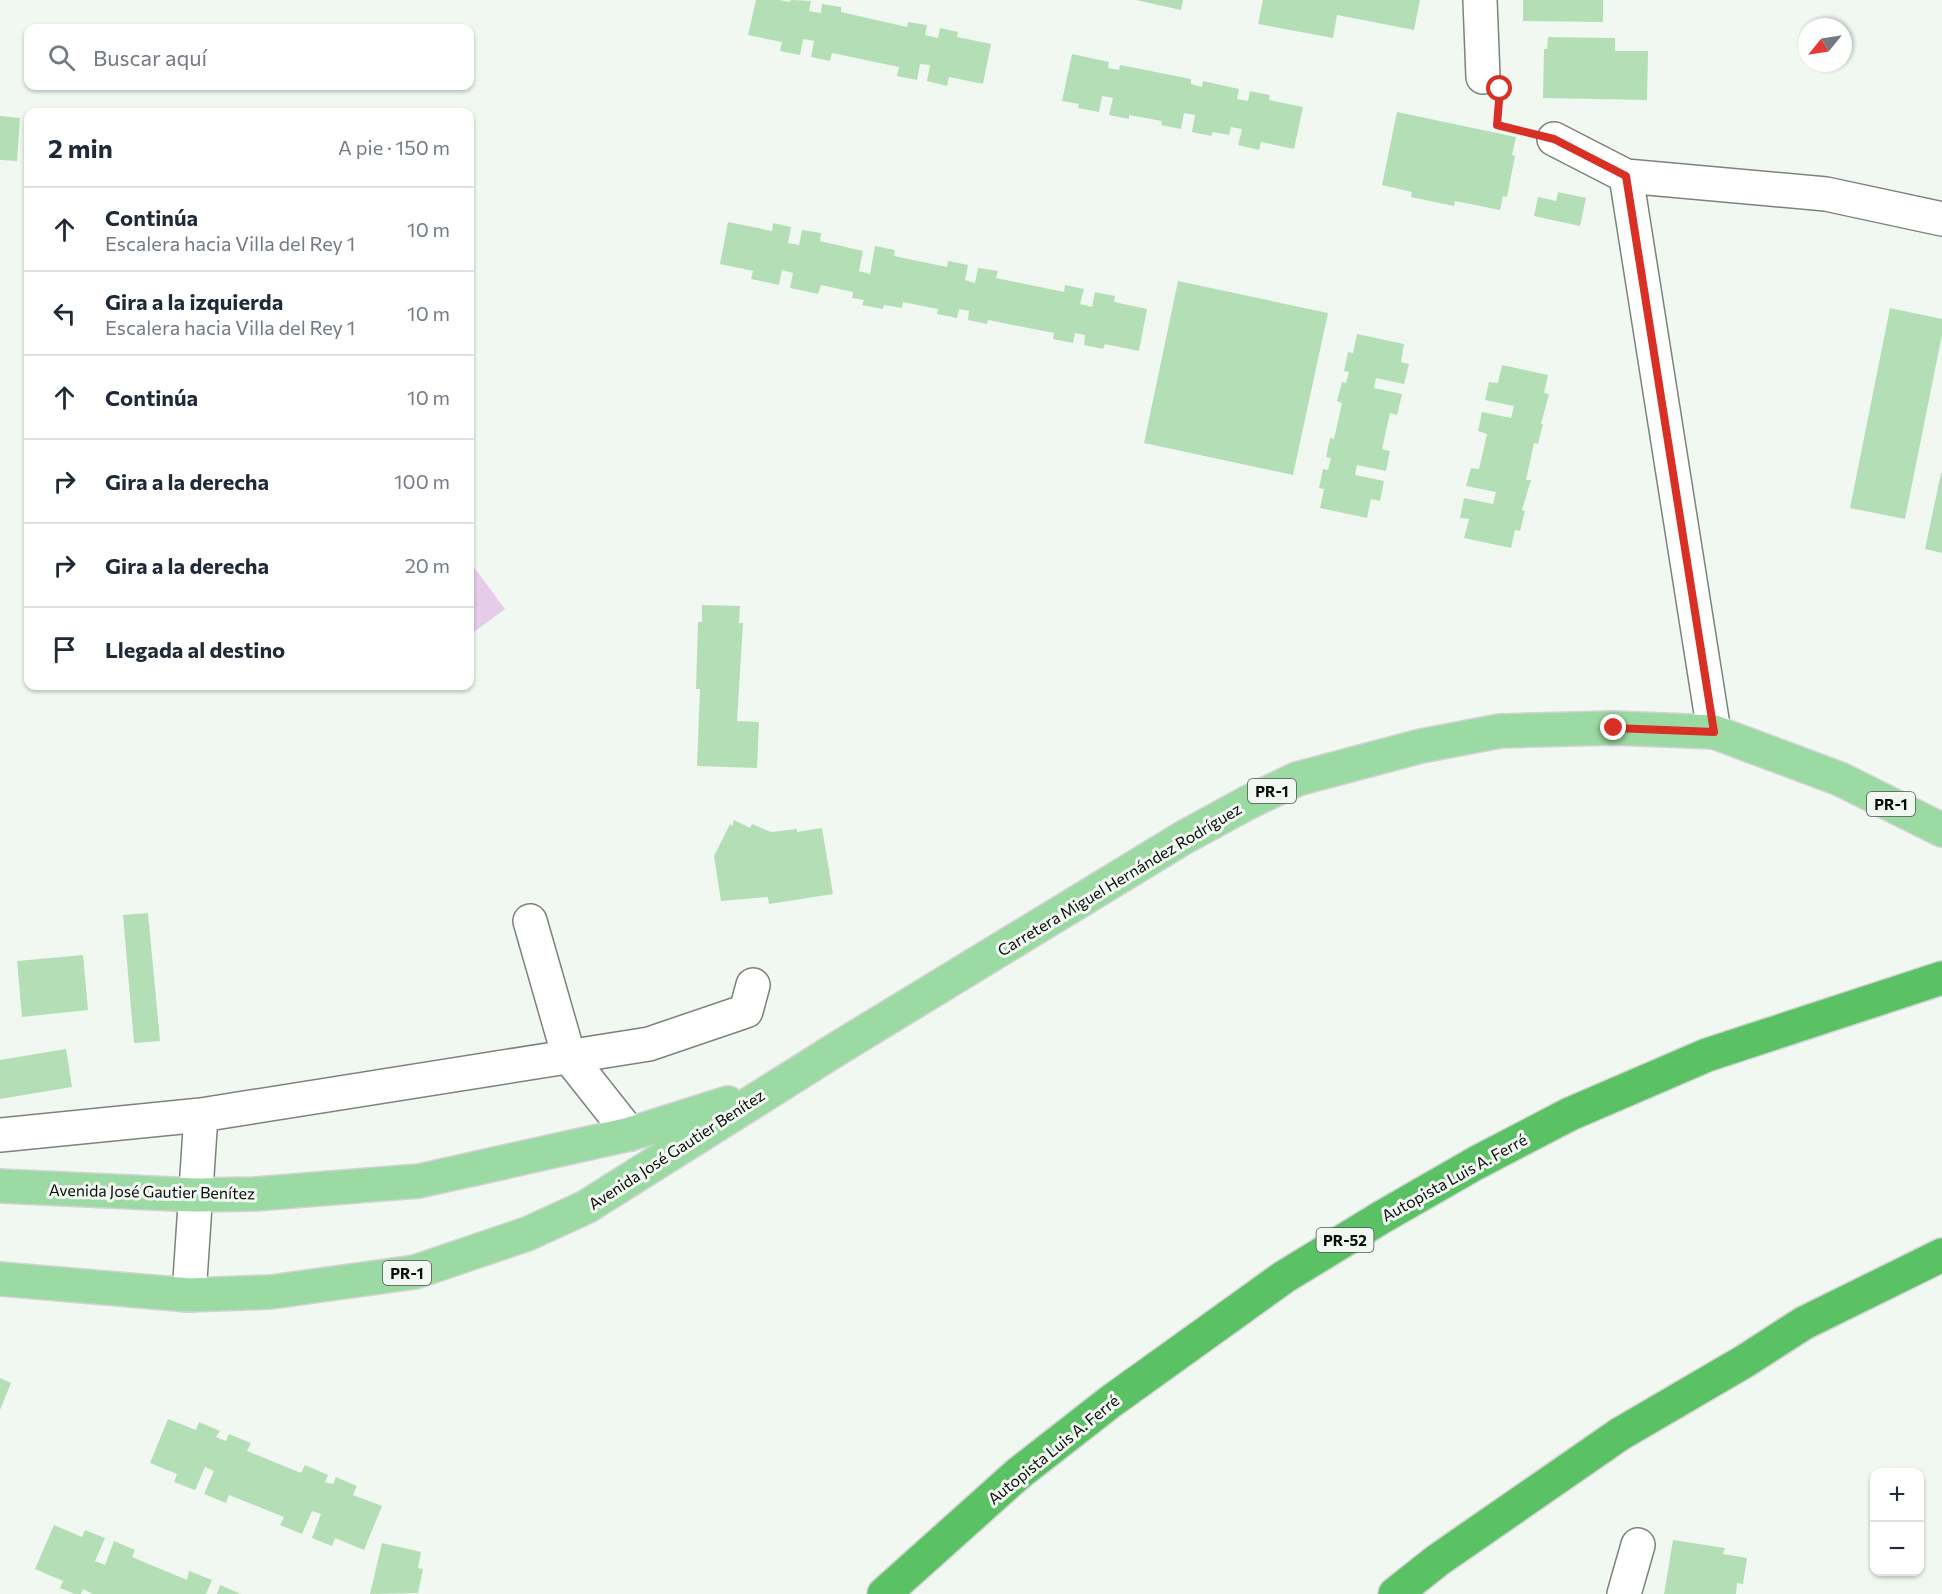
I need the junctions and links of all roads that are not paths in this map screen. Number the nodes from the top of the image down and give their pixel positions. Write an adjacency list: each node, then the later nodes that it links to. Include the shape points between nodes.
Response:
1 (1480, 0): 2 (street)
2 (1483, 77)
3 (1554, 139): 4 (street)
4 (1626, 176): 5 (street, via 1826,194); 6 (street)
5 (1942, 219)
6 (1714, 732): 7 (main road, Carretera Miguel Hernández Rodríguez / PR-1, via 1840,779); 12 (main road, Carretera Miguel Hernández Rodríguez / PR-1, via 1614,728 1500,731 1421,746 1298,779 1183,838)
7 (1942, 830)
8 (530, 921): 11 (street)
9 (1942, 978): 22 (highway, Autopista Luis A. Ferré / PR-52, via 1707,1055 1570,1114 1382,1217 1275,1284 1110,1402 1020,1473)
10 (753, 985): 11 (street, via 746,1011 649,1044)
11 (569, 1057): 13 (street); 14 (street)
12 (770, 1090): 14 (main road, Avenida José Gautier Benítez / PR-1); 20 (main road, Avenida José Gautier Benítez / PR-1, via 586,1207 527,1234 415,1272 271,1292)
13 (201, 1115): 15 (street); 17 (street)
14 (630, 1134): 17 (main road, Avenida José Gautier Benítez / PR-1, via 419,1180 255,1194)
15 (0, 1135)
16 (0, 1186): 17 (main road, Avenida José Gautier Benítez / PR-1)
17 (195, 1195): 20 (street)
18 (1942, 1255): 23 (highway, via 1804,1323 1620,1434)
19 (0, 1279): 20 (main road, Avenida José Gautier Benítez / PR-1)
20 (189, 1295)
21 (1638, 1545): 24 (street)
22 (884, 1594)
23 (1395, 1594)
24 (1624, 1594)

